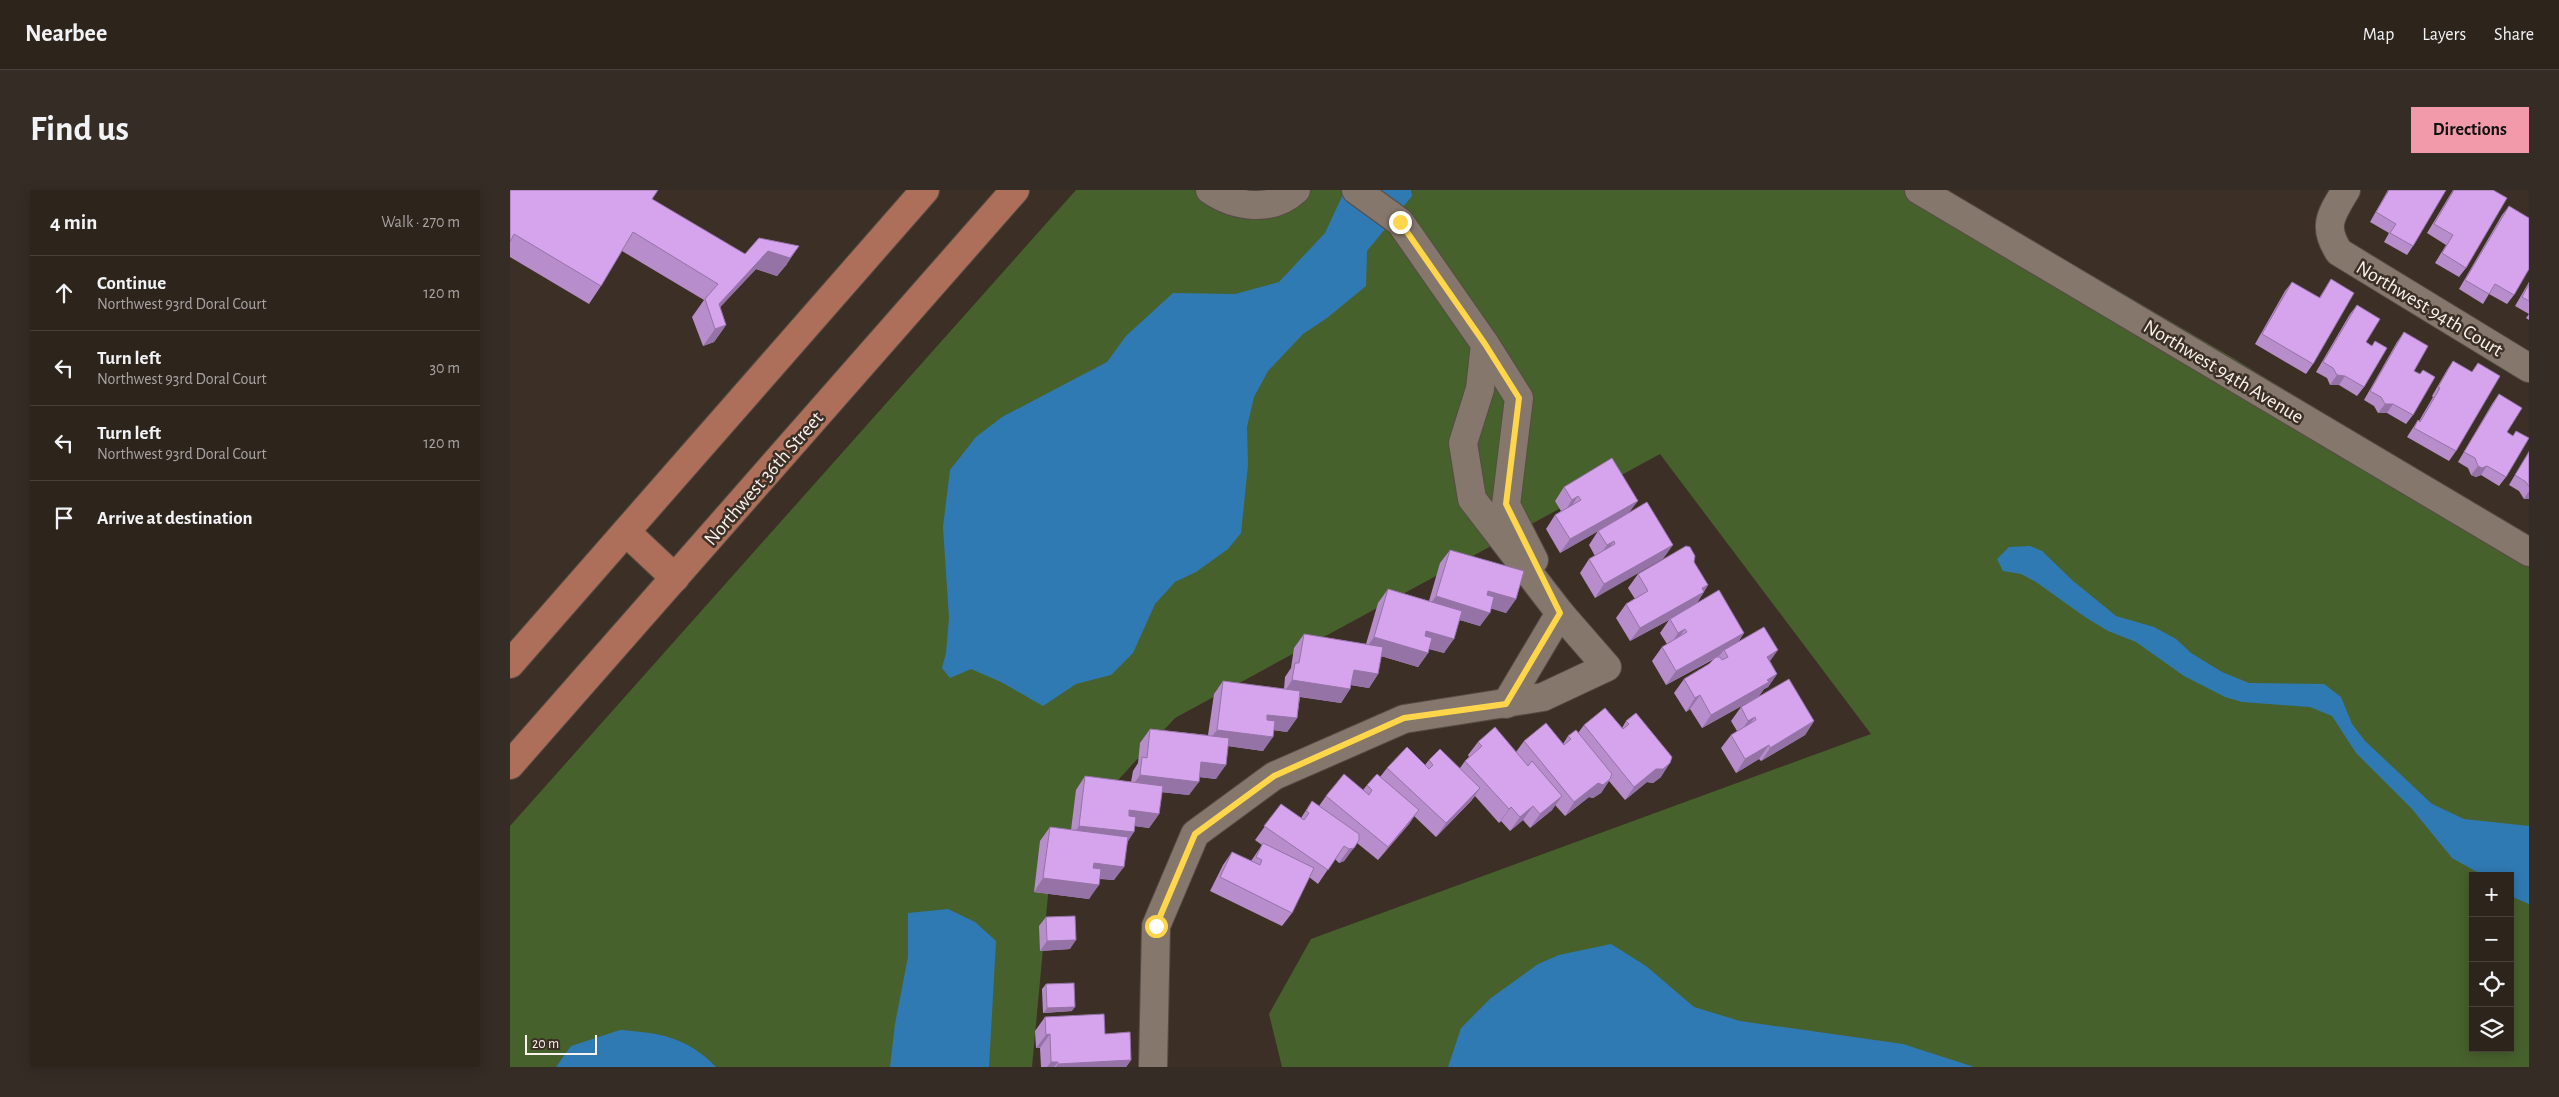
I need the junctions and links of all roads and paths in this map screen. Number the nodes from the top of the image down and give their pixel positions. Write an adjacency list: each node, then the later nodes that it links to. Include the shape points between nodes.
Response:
1 (925, 190): 10 (main road)
2 (1015, 190): 12 (main road, Northwest 36th Street)
3 (1210, 190): 4 (street, via 1224,200 1247,206 1270,204)
4 (1296, 190)
5 (1356, 190): 8 (street, via 1400,222)
6 (1919, 190): 11 (street, Northwest 94th Avenue)
7 (2346, 190): 9 (street, Northwest 94th Court, via 2329,224 2329,235 2339,252)
8 (1485, 344): 13 (street, via 1519,398 1506,504); 13 (street, via 1480,389 1463,443 1472,499)
9 (2529, 368)
10 (626, 532): 12 (main road); 14 (main road)
11 (2529, 552)
12 (675, 578): 16 (main road, Northwest 36th Street)
13 (1560, 613): 15 (street); 15 (street, via 1607,667 1544,697)
14 (510, 664)
15 (1506, 704): 17 (street, via 1404,718 1274,776 1195,834 1156,926)
16 (510, 766)
17 (1153, 1067)

